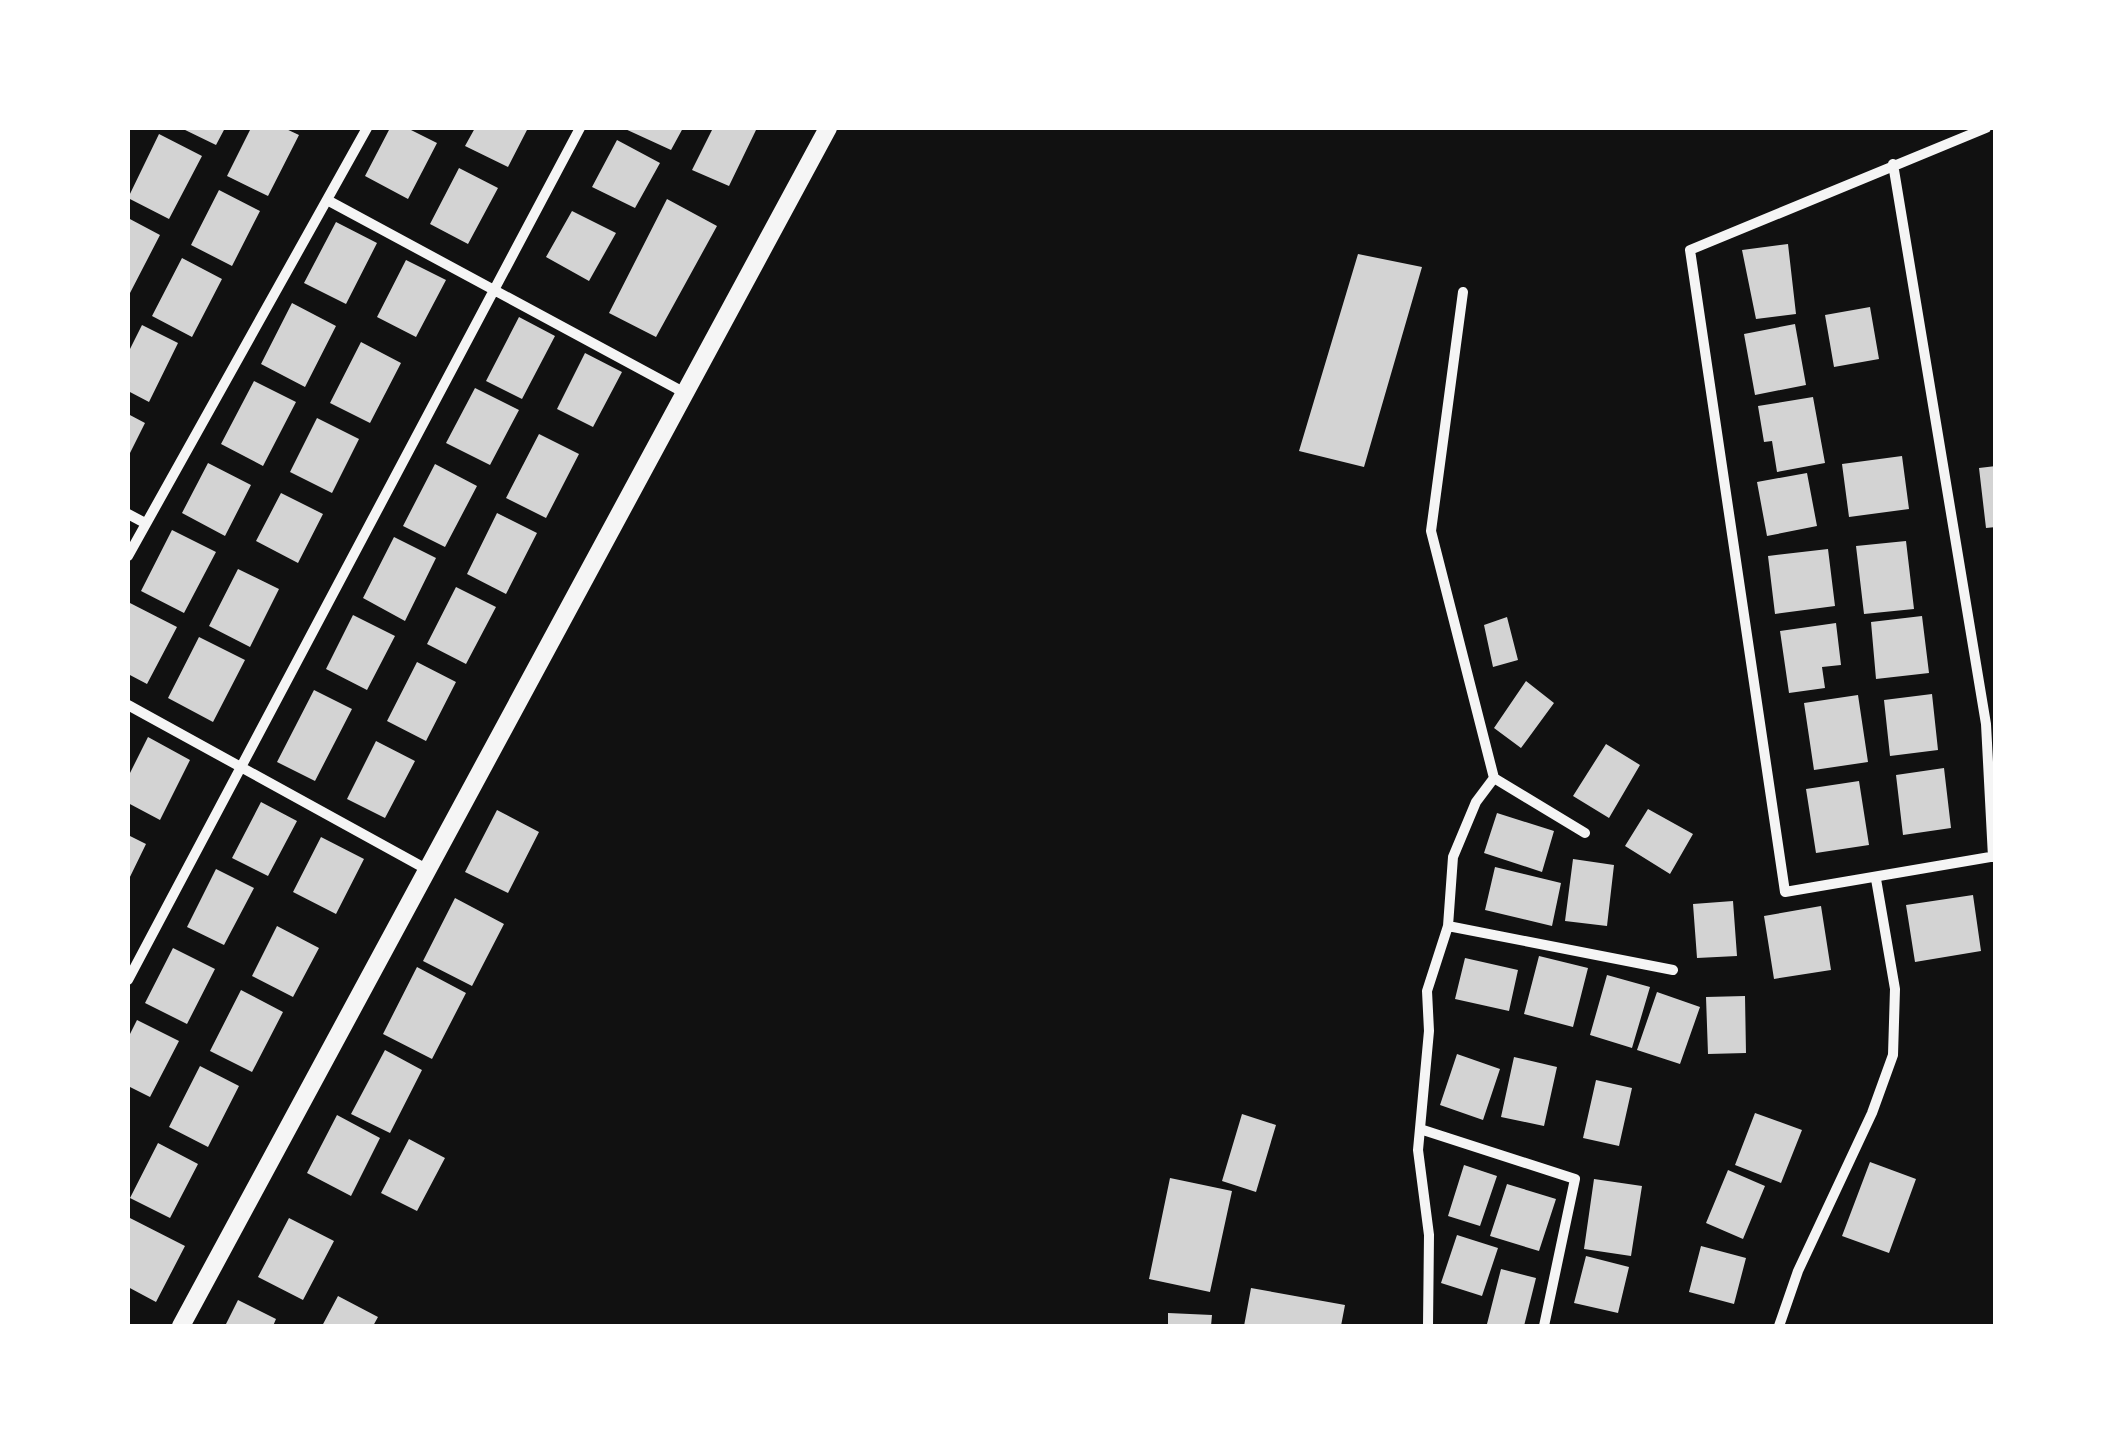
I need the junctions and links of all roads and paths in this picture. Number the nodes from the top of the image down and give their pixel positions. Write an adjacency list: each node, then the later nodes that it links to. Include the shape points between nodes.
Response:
1 (367, 128): 6 (street)
2 (580, 128): 7 (street)
3 (828, 128): 9 (street)
4 (1986, 128): 5 (street)
5 (1893, 164): 17 (street, via 1986,724); 19 (street, via 1690,250 1785,892)
6 (329, 201): 7 (street); 11 (street)
7 (492, 289): 9 (street); 14 (street)
8 (1463, 292): 15 (street, via 1431,531)
9 (685, 393): 18 (street)
10 (128, 514): 11 (street)
11 (145, 523): 12 (street)
12 (128, 556)
13 (128, 705): 14 (street)
14 (242, 769): 18 (street); 22 (street)
15 (1494, 778): 16 (street); 20 (street, via 1453,856)
16 (1585, 833)
17 (1994, 857): 19 (street)
18 (428, 870): 24 (street)
19 (1876, 879): 27 (street, via 1895,988 1892,1055)
20 (1448, 926): 21 (street); 23 (street, via 1427,991)
21 (1673, 970)
22 (128, 980)
23 (1420, 1130): 25 (street); 26 (street, via 1576,1179)
24 (181, 1326)
25 (1428, 1326)
26 (1544, 1326)
27 (1778, 1326)

